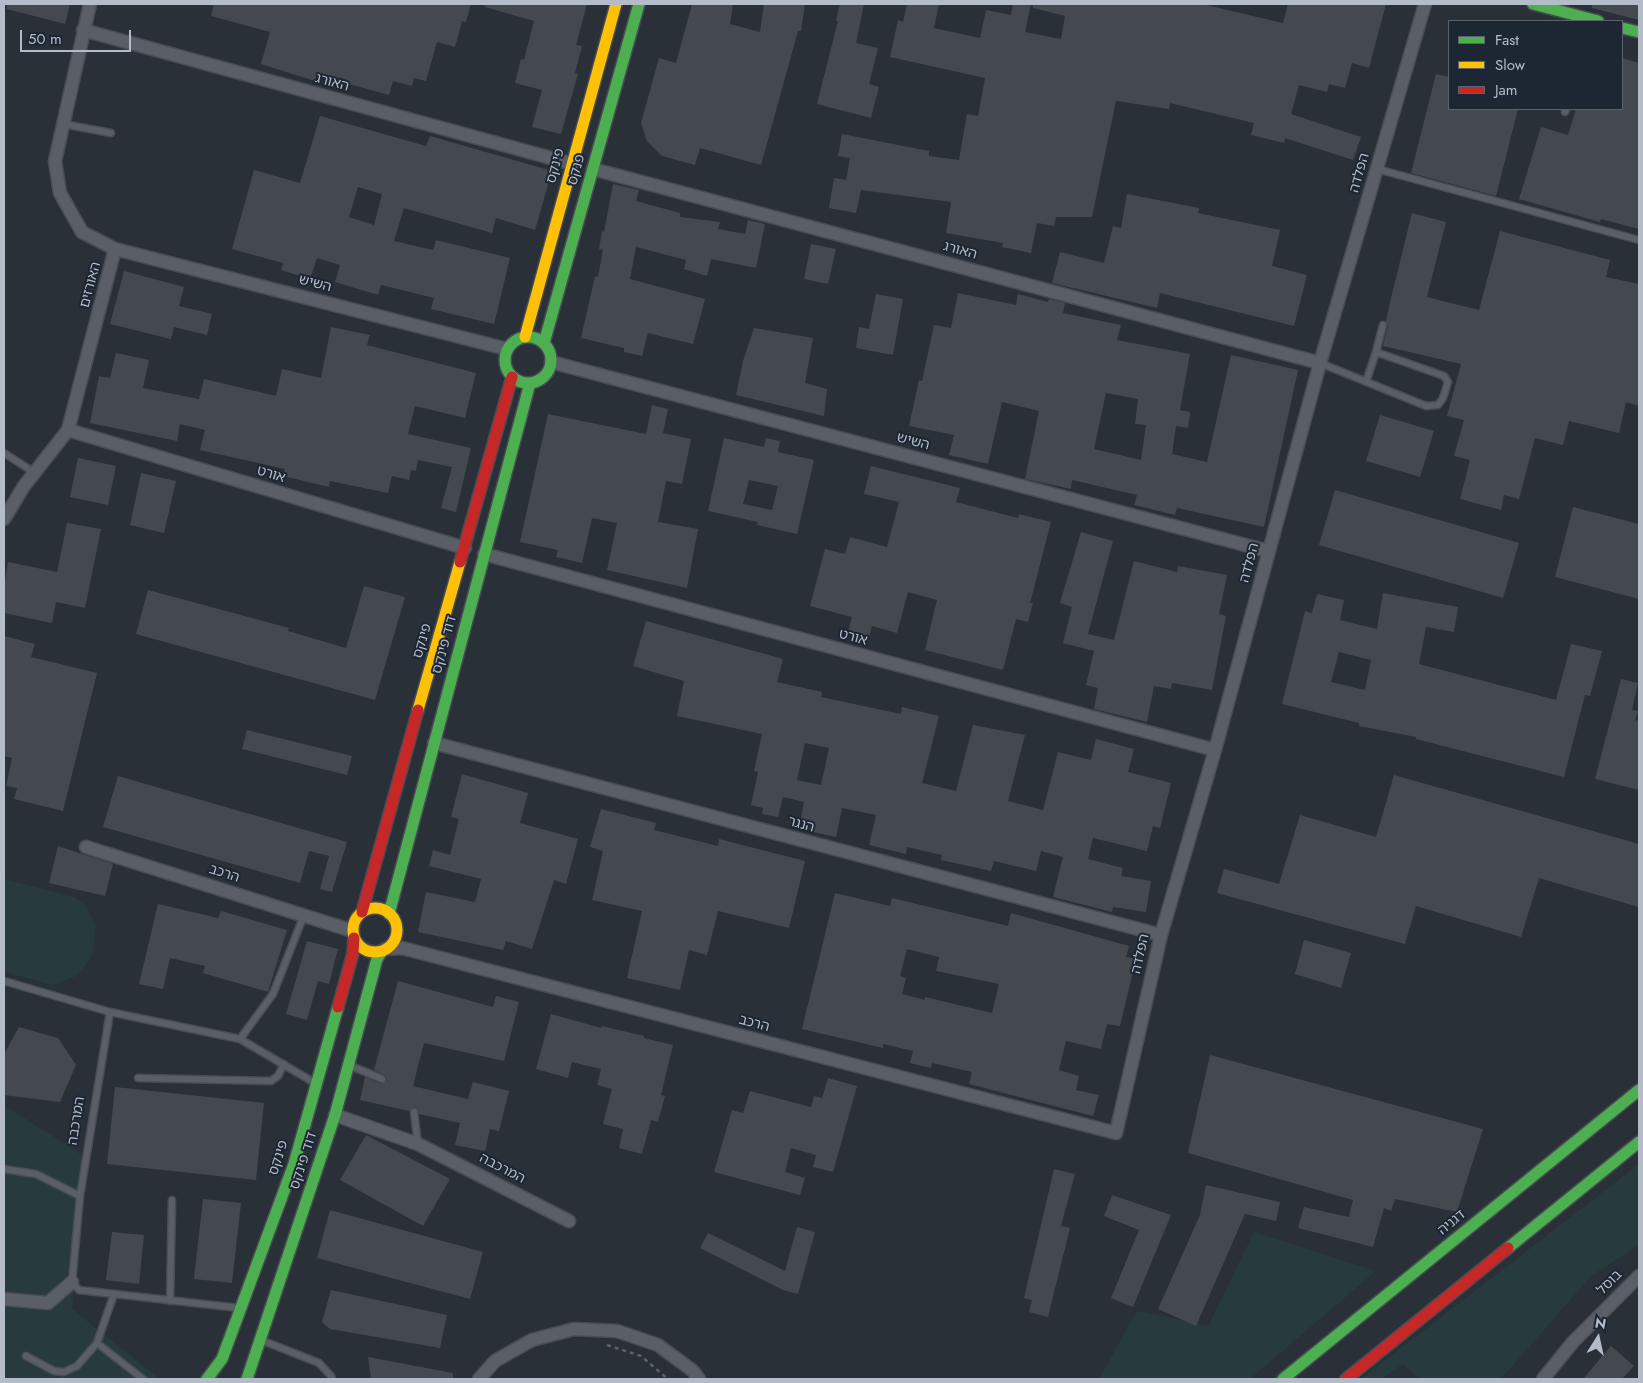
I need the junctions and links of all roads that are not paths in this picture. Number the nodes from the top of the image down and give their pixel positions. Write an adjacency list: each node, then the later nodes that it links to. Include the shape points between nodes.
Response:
1 (90, 4): 8 (street, האורזים)
2 (616, 4): 12 (street, פינקס)
3 (639, 4): 13 (street, פנקס)
4 (1425, 4): 14 (street, הפלדה)
5 (1533, 4): 6 (street)
6 (1592, 20)
7 (1623, 28): 9 (street)
8 (83, 30): 10 (street, האורזים); 12 (street, האורג)
9 (1639, 32)
10 (63, 124): 11 (lane); 16 (street, האורזים, via 55,161 60,192 82,232)
11 (112, 133)
12 (572, 164): 18 (street, פינקס)
13 (593, 169): 19 (street, פנקס); 23 (street, האורג)
14 (1377, 169): 15 (lane); 23 (street, הפלדה)
15 (1639, 240)
16 (115, 249): 20 (street, השיש); 27 (street, האורזים)
17 (1383, 326): 21 (lane)
18 (525, 337): 19 (street); 20 (street)
19 (544, 344): 22 (street)
20 (507, 349): 24 (street, via 505,365)
21 (1376, 352): 25 (lane); 25 (lane, via 1444,376 1448,382 1443,398 1438,405 1426,406)
22 (551, 362): 26 (street, via 544,376); 32 (street, השיש)
23 (1320, 363): 25 (lane); 32 (street, הפלדה)
24 (512, 377): 26 (street); 31 (street, פינקס)
25 (1366, 382)
26 (530, 383): 33 (street, דוד פינקס)
27 (68, 430): 29 (street, האורזים); 31 (street, אורט)
28 (4, 453): 29 (lane)
29 (35, 473): 30 (street, האורזים)
30 (4, 519)
31 (465, 548): 37 (street, פינקס)
32 (1268, 551): 35 (street, הפלדה)
33 (484, 554): 34 (street, דוד פינקס); 35 (street, אורט)
34 (434, 743): 38 (street, דוד פינקס); 41 (street, הנגר)
35 (1215, 750): 41 (street, הפלדה)
36 (86, 846): 39 (street, הרכב)
37 (362, 912): 38 (street, via 376,909); 40 (street, via 357,917)
38 (389, 914): 42 (street, via 396,931 392,943)
39 (304, 915): 40 (street, הרכב); 45 (lane, via 273,994)
40 (353, 934): 42 (street, via 363,949); 50 (street, פינקס, via 353,953)
41 (1161, 935): 54 (street, הפלדה)
42 (384, 950): 47 (street, דוד פינקס, via 377,960); 54 (street, הרכב, via 402,948)
43 (4, 981): 44 (lane)
44 (110, 1012): 45 (lane); 58 (lane, המרכבה)
45 (240, 1039): 46 (lane)
46 (284, 1064): 48 (lane, via 278,1076 271,1081); 50 (lane)
47 (348, 1065): 49 (lane); 53 (street, דוד פינקס)
48 (138, 1078)
49 (382, 1079)
50 (316, 1084): 66 (street, פינקס, via 294,1164)
51 (1639, 1090): 76 (street, דגניה)
52 (414, 1112): 56 (lane)
53 (335, 1114): 56 (street, המרכבה); 67 (street, דוד פינקס)
54 (1116, 1133)
55 (1639, 1142): 77 (street)
56 (418, 1144): 60 (street, המרכבה)
57 (4, 1169): 58 (lane, via 36,1174)
58 (80, 1196): 62 (lane, המרכבה)
59 (172, 1200): 65 (lane)
60 (569, 1222)
61 (1639, 1276): 78 (street, בוסל, via 1573,1342)
62 (72, 1282): 63 (lane, via 79,1290); 64 (street, via 48,1304)
63 (114, 1294): 65 (lane); 68 (lane)
64 (4, 1299)
65 (170, 1301): 66 (lane)
66 (240, 1308): 71 (street, פינקס, via 222,1359)
67 (261, 1340): 72 (street, דוד פינקס); 73 (lane, via 318,1363)
68 (97, 1343): 69 (lane, via 77,1366 64,1372 54,1372); 70 (lane)
69 (26, 1356)
70 (142, 1379)
71 (207, 1379)
72 (247, 1379)
73 (332, 1379)
74 (479, 1379): 75 (street, via 495,1361 532,1340 574,1330 617,1331 658,1345)
75 (699, 1379)
76 (1283, 1379)
77 (1346, 1379)
78 (1543, 1379)

